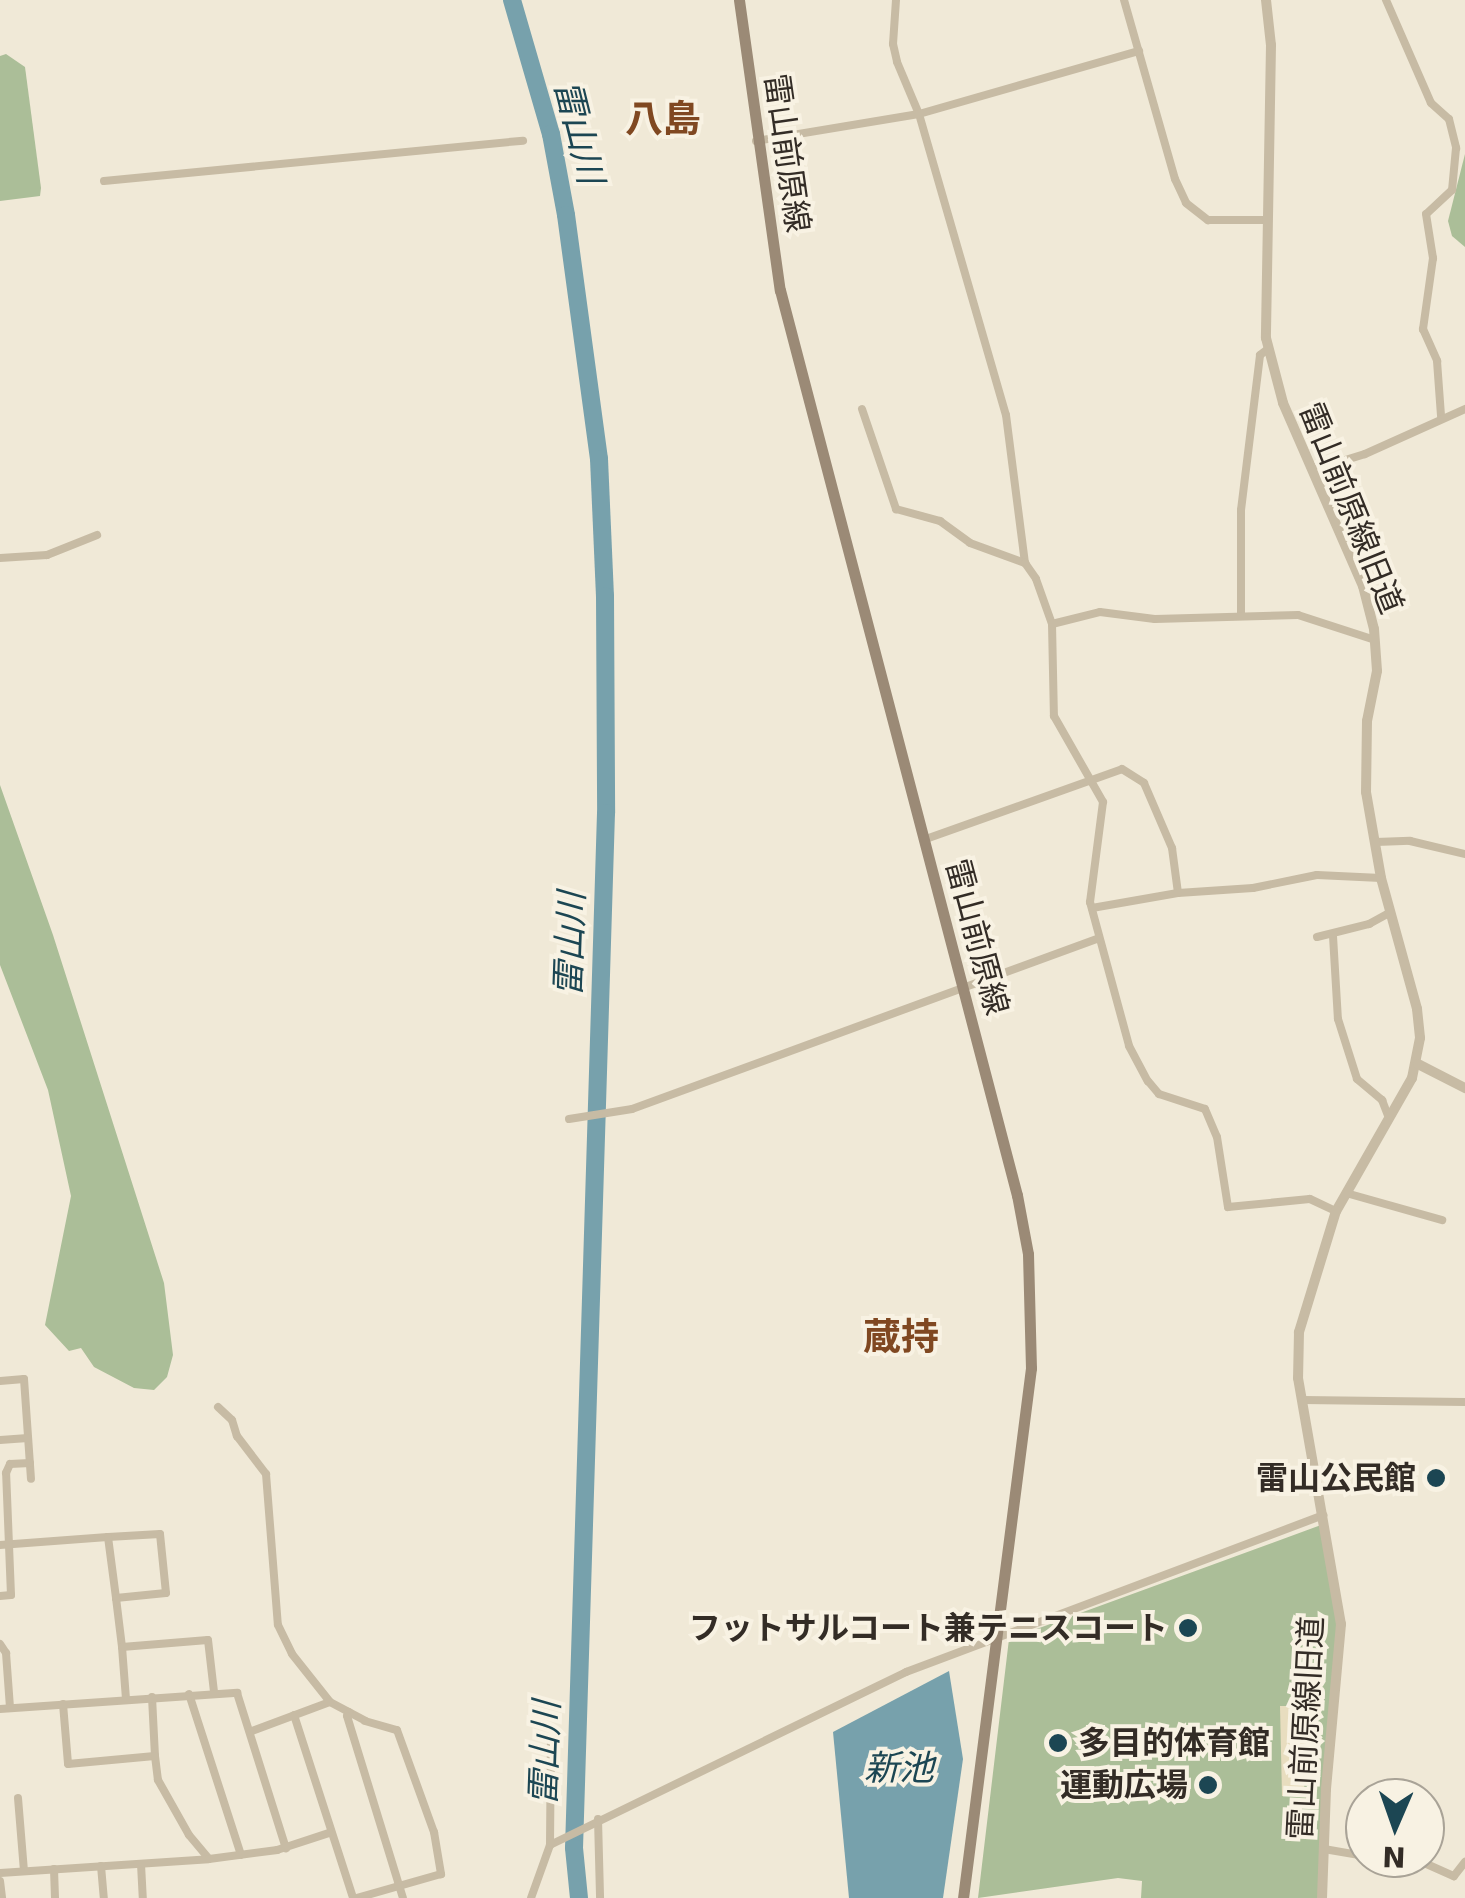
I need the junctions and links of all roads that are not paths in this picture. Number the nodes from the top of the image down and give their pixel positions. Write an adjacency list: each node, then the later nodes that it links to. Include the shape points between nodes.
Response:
1 (740, 0): 9 (main road, 雷山前原線)
2 (896, 0): 7 (street, via 893,44)
3 (1124, 0): 6 (street)
4 (1266, 0): 12 (street, 雷山前原線旧道)
5 (1386, 0): 10 (street, via 1430,103 1449,120)
6 (1138, 52): 7 (street); 12 (street, via 1186,203 1208,220)
7 (919, 114): 9 (street); 20 (street, via 1006,415)
8 (523, 141): 11 (street)
9 (756, 141): 25 (main road, 雷山前原線, via 794,355)
10 (1460, 147): 16 (street, via 1452,190 1426,214 1433,258 1422,329 1437,362)
11 (104, 181)
12 (1266, 220): 13 (street, 雷山前原線旧道)
13 (1268, 350): 17 (street, 雷山前原線旧道); 21 (street, via 1260,354 1241,510)
14 (862, 409): 20 (street, via 896,508 940,521 970,543)
15 (1465, 409): 16 (street)
16 (1442, 416): 17 (street, via 1366,454)
17 (1313, 470): 23 (street, 雷山前原線旧道, via 1362,586)
18 (97, 535): 19 (street, via 48,555)
19 (0, 558)
20 (1025, 563): 22 (street)
21 (1241, 614): 22 (street, via 1155,620 1100,612); 23 (street, via 1298,614)
22 (1052, 624): 24 (street, via 1054,716)
23 (1376, 640): 26 (street, 雷山前原線旧道, via 1366,774)
24 (1091, 780): 25 (street); 29 (street, via 1122,769 1144,783 1172,848); 30 (street, via 1104,812)
25 (923, 840): 35 (main road, 雷山前原線)
26 (1376, 842): 27 (street, via 1410,841); 28 (street, 雷山前原線旧道)
27 (1465, 854)
28 (1382, 878): 29 (street, via 1316,876); 31 (street, 雷山前原線旧道)
29 (1178, 893): 30 (street)
30 (1092, 908): 34 (street)
31 (1391, 912): 32 (street); 36 (street, 雷山前原線旧道, via 1417,1009)
32 (1333, 936): 33 (street); 38 (street, via 1338,1019 1357,1078 1382,1100)
33 (1318, 937)
34 (1099, 938): 35 (street); 41 (street, via 1129,1046 1148,1081 1159,1094 1205,1109 1212,1120 1228,1207 1310,1199)
35 (962, 988): 39 (street, via 618,1113); 56 (main road, 雷山前原線, via 1016,1195 1031,1294 1032,1368)
36 (1418, 1064): 37 (street); 38 (street, 雷山前原線旧道)
37 (1465, 1088)
38 (1388, 1116): 40 (street, 雷山前原線旧道)
39 (570, 1120)
40 (1346, 1194): 41 (street, 雷山前原線旧道); 42 (street)
41 (1336, 1212): 44 (street, 雷山前原線旧道, via 1299,1332)
42 (1442, 1220)
43 (0, 1381): 47 (street, via 24,1379)
44 (1303, 1400): 45 (street); 51 (street, 雷山前原線旧道)
45 (1465, 1402)
46 (218, 1407): 63 (street, via 266,1474 278,1625)
47 (28, 1438): 48 (street); 49 (street)
48 (0, 1440)
49 (30, 1463): 50 (street); 53 (street, via 10,1464 6,1474)
50 (31, 1480)
51 (1322, 1516): 56 (street); 76 (street, 雷山前原線旧道, via 1341,1624)
52 (108, 1537): 53 (street); 55 (street); 55 (street, via 160,1534 166,1593)
53 (4, 1545): 54 (street, via 11,1595)
54 (0, 1596)
55 (116, 1598): 58 (street)
56 (997, 1635): 72 (street); 97 (main road, 雷山前原線)
57 (0, 1644): 65 (street, via 6,1653)
58 (122, 1647): 59 (street, via 208,1640); 62 (street)
59 (214, 1692): 60 (street); 68 (street, via 241,1697)
60 (189, 1694): 61 (street); 78 (street)
61 (152, 1697): 62 (street); 70 (street)
62 (126, 1699): 64 (street)
63 (330, 1702): 66 (street); 67 (street)
64 (64, 1704): 65 (street); 70 (street, via 68,1764)
65 (5, 1709)
66 (350, 1712): 88 (street); 88 (street, via 397,1730 434,1832 440,1874)
67 (294, 1715): 68 (street); 73 (street)
68 (252, 1731): 75 (street)
69 (551, 1740): 74 (street)
70 (155, 1756): 79 (street, via 158,1780)
71 (18, 1798): 84 (street)
72 (595, 1821): 74 (street); 96 (street)
73 (329, 1833): 75 (street); 93 (street)
74 (554, 1844): 95 (street)
75 (286, 1848): 78 (street)
76 (1324, 1850): 77 (street); 98 (street, 雷山前原線旧道)
77 (1345, 1853)
78 (241, 1855): 79 (street)
79 (209, 1859): 81 (street)
80 (1465, 1862): 85 (street, via 1454,1876)
81 (141, 1864): 82 (street); 92 (street)
82 (101, 1866): 83 (street); 91 (street)
83 (54, 1869): 84 (street); 90 (street)
84 (24, 1871): 86 (street)
85 (1445, 1872)
86 (0, 1873)
87 (0, 1881): 89 (street)
88 (400, 1887): 93 (street); 94 (street)
89 (2, 1898)
90 (56, 1898)
91 (104, 1898)
92 (142, 1898)
93 (355, 1898)
94 (404, 1898)
95 (530, 1898)
96 (600, 1898)
97 (963, 1898)
98 (1322, 1898)

